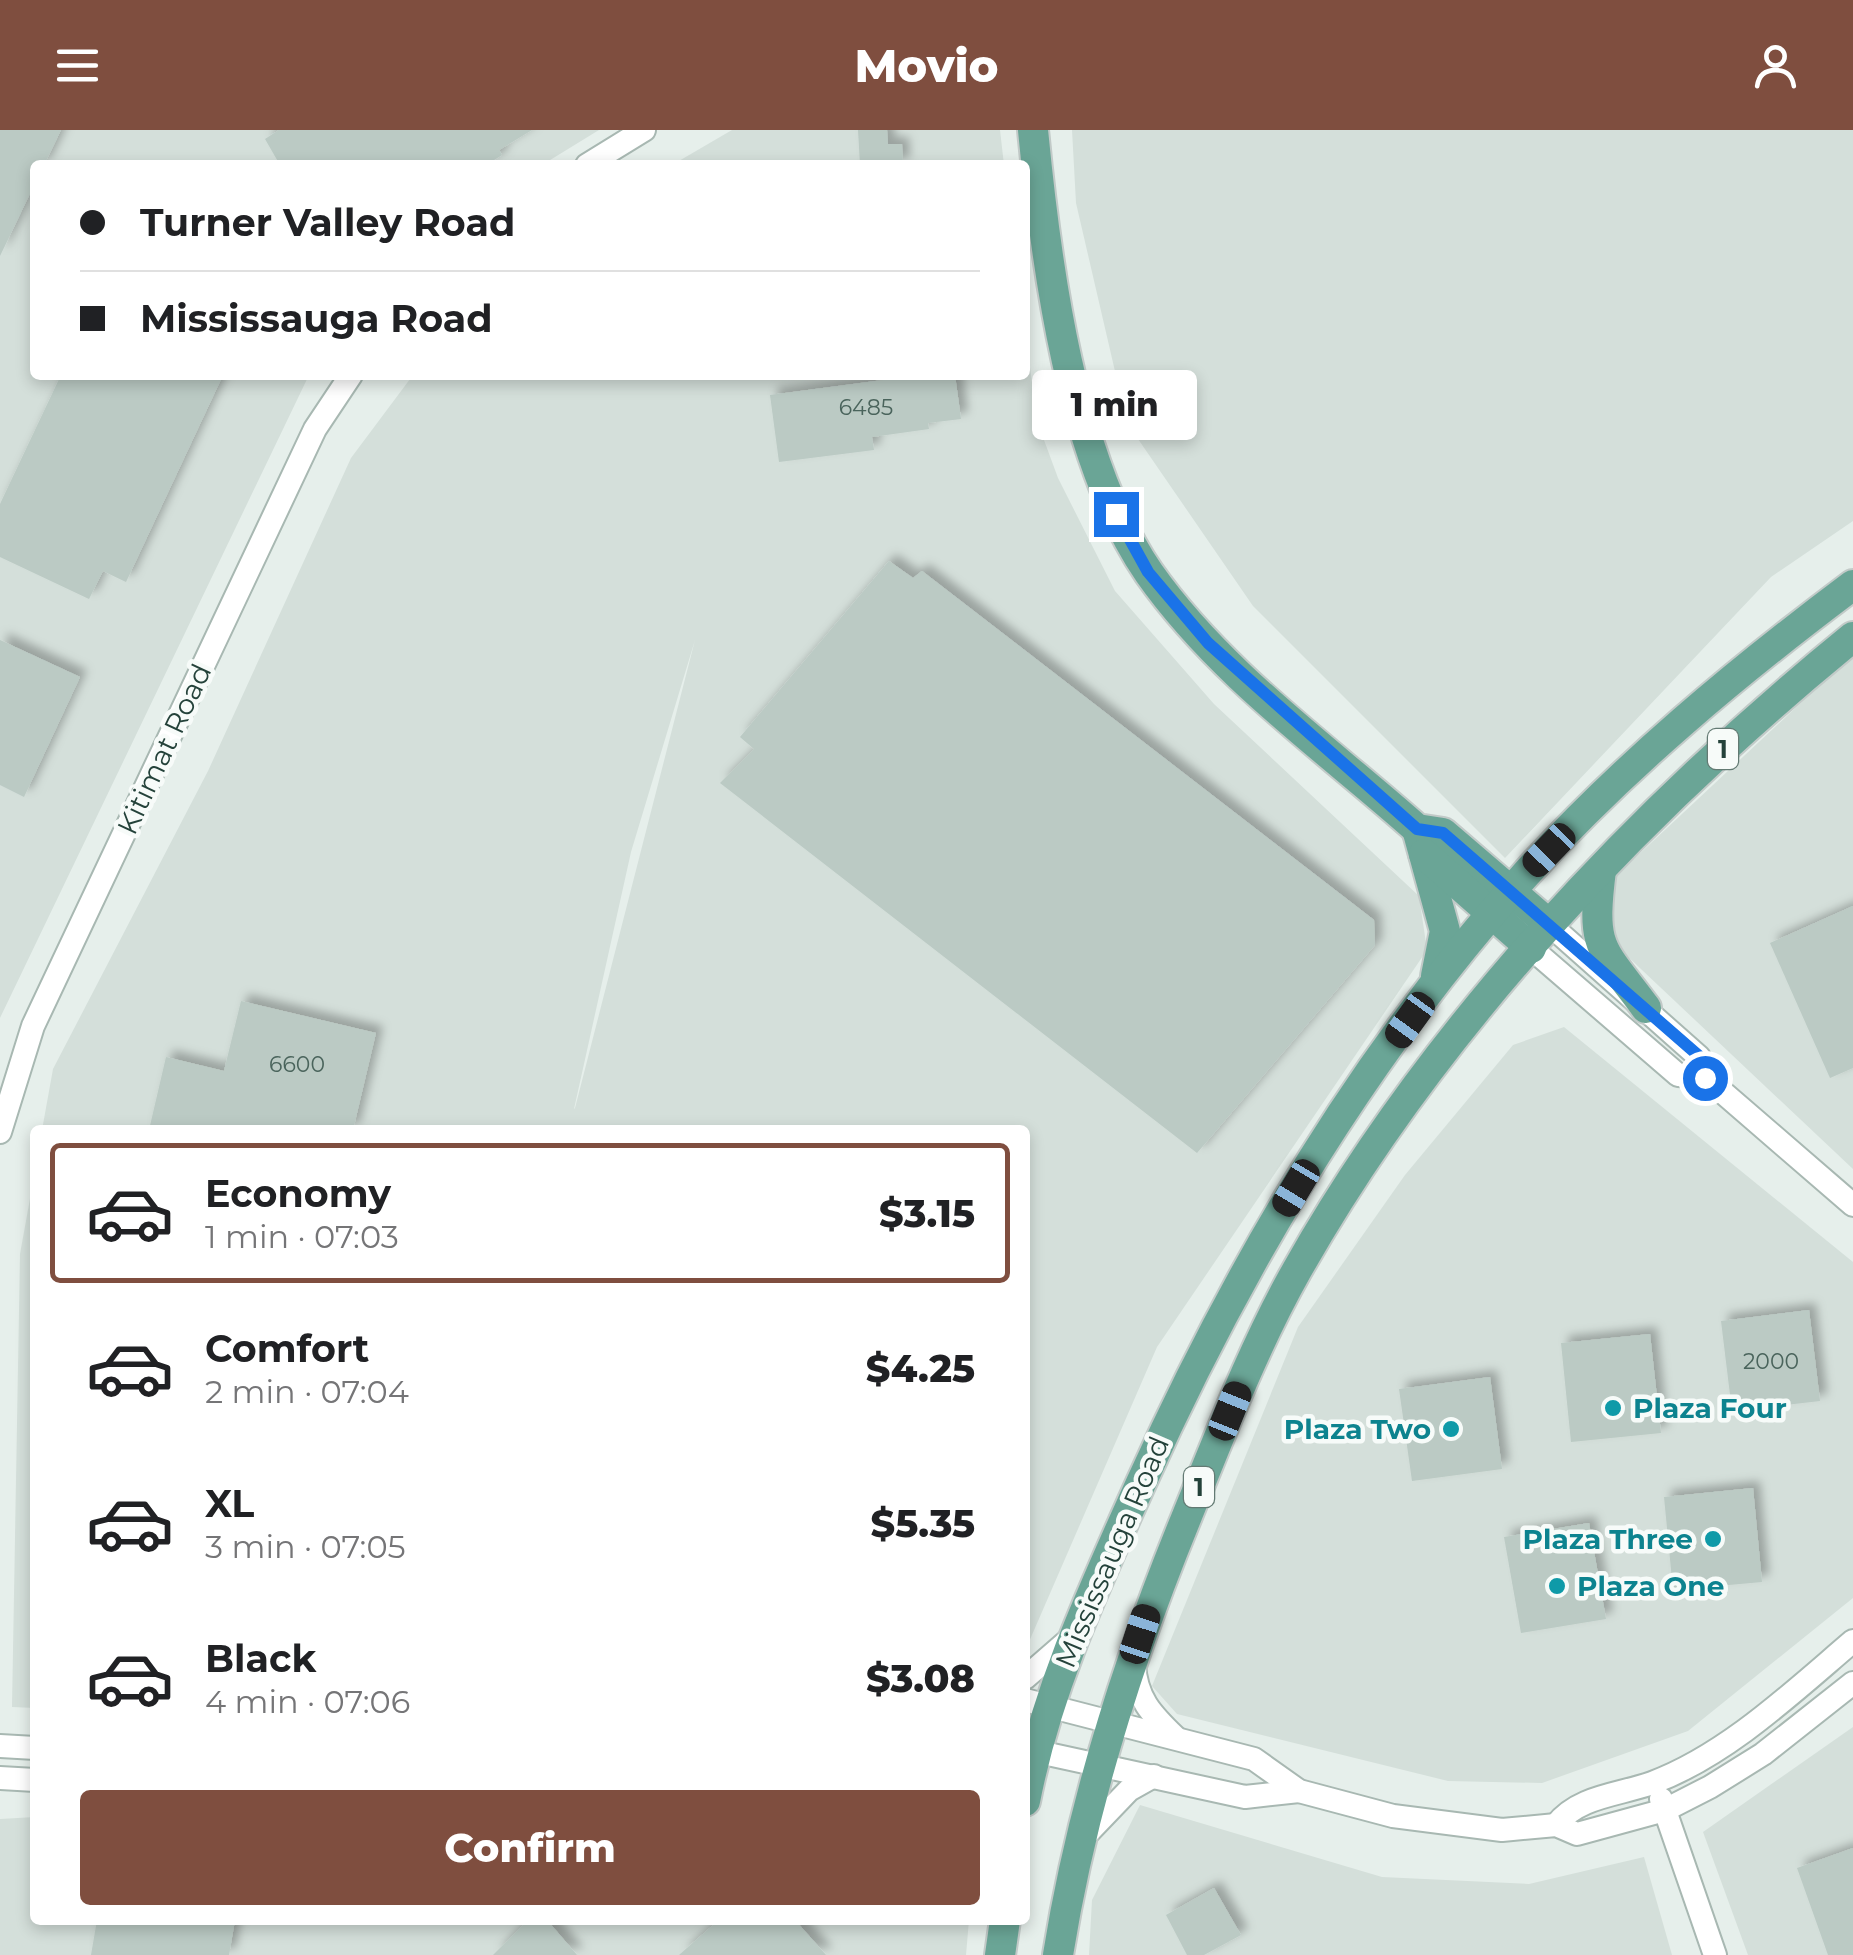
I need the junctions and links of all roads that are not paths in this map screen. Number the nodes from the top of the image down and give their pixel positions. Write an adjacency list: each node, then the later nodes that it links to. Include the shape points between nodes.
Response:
1 (1032, 130): 7 (main road, via 1086,442 1148,572 1208,643)
2 (637, 132): 3 (street)
3 (595, 160)
4 (348, 380): 14 (street, Kitimat Road, via 316,429 33,1026)
5 (1853, 585): 9 (main road, 1, via 1755,658 1615,784)
6 (1853, 637): 8 (main road, 1, via 1693,775)
7 (1420, 841): 9 (main road, via 1443,833); 11 (main road, via 1446,946)
8 (1601, 870): 10 (main road, 1); 12 (main road, via 1598,944)
9 (1502, 902): 10 (main road); 11 (main road, Mississauga Road / 1)
10 (1540, 937): 12 (street); 13 (street, via 1678,1075); 18 (main road, Mississauga Road / 1, via 1437,1063 1298,1268 1239,1388)
11 (1430, 993): 16 (main road, Mississauga Road / 1, via 1296,1188 1242,1280)
12 (1646, 1008): 13 (street, via 1699,1056)
13 (1705, 1078): 15 (street)
14 (0, 1132)
15 (1853, 1206)
16 (1071, 1638): 19 (street); 21 (main road, Mississauga Road / 1)
17 (1853, 1641): 31 (street, via 1718,1747)
18 (1133, 1656): 22 (main road, Mississauga Road / 1); 23 (street, via 1135,1686 1148,1711)
19 (1030, 1674)
20 (1853, 1683): 33 (street, via 1730,1776)
21 (1037, 1703): 22 (street); 26 (main road, Mississauga Road / 1)
22 (1112, 1722): 23 (street); 27 (main road, Mississauga Road / 1)
23 (1178, 1740): 32 (street, via 1254,1760)
24 (0, 1746): 25 (street)
25 (30, 1748)
26 (1030, 1750): 27 (street)
27 (1102, 1766): 28 (street); 35 (main road, Mississauga Road / 1)
28 (1154, 1776): 32 (street, via 1245,1797); 35 (street, via 1128,1790)
29 (0, 1778): 30 (street)
30 (30, 1780)
31 (1654, 1782): 33 (street); 34 (street, via 1568,1808)
32 (1300, 1791): 34 (street, via 1443,1825)
33 (1665, 1810): 34 (street, via 1577,1834); 39 (street)
34 (1556, 1825)
35 (1082, 1838): 38 (main road, Mississauga Road / 1)
36 (1005, 1925): 37 (main road)
37 (1000, 1955)
38 (1058, 1955)
39 (1715, 1955)

